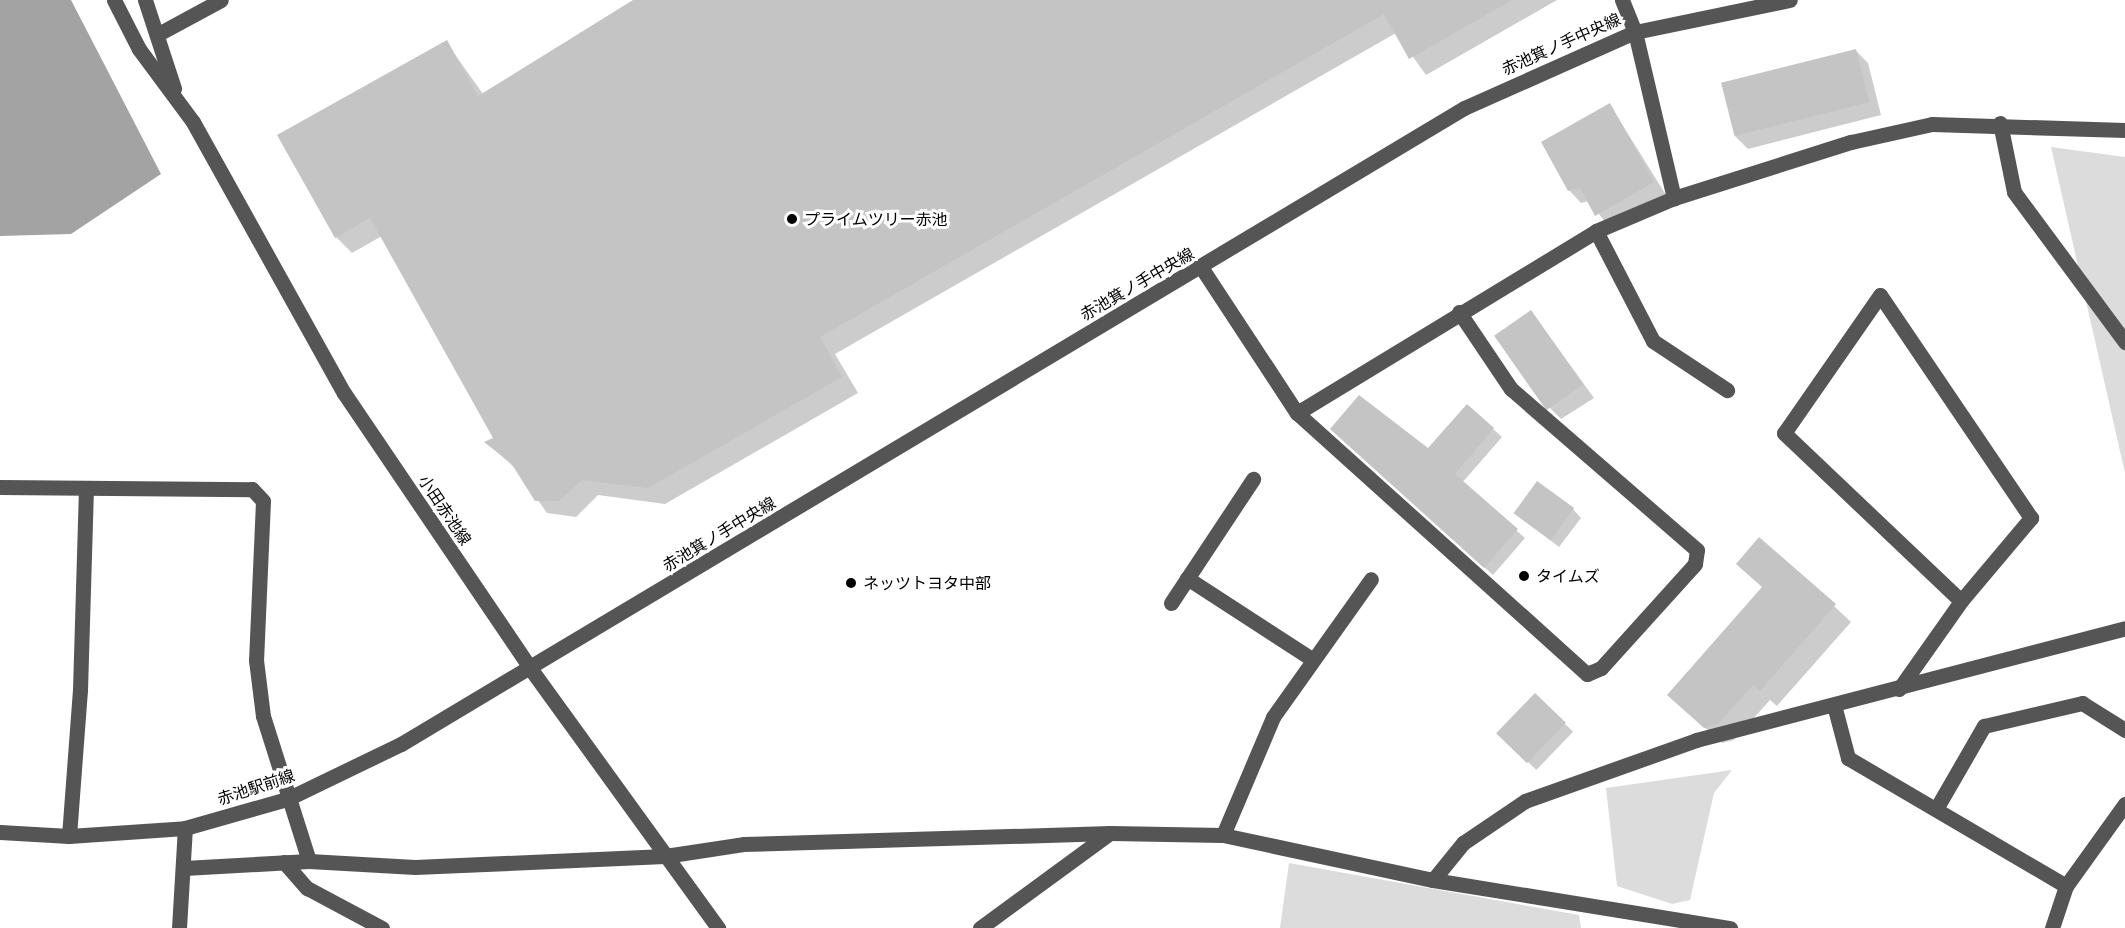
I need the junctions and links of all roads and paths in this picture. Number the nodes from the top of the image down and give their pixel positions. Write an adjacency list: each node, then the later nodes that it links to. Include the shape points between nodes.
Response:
1 (114, 0): 8 (street, 小田赤池線, via 139,49)
2 (145, 0): 7 (street, 小田赤池線)
3 (221, 0): 7 (street)
4 (1622, 0): 6 (street)
5 (1791, 0): 6 (street, 赤池箕ノ手中央線)
6 (1635, 32): 11 (street); 13 (street, 赤池箕ノ手中央線, via 1464,108)
7 (160, 33): 8 (street, 小田赤池線)
8 (175, 92): 27 (street, 小田赤池線, via 344,393)
9 (2000, 123): 10 (street); 11 (street, via 1932,124 1851,142); 15 (street, via 2014,192)
10 (2125, 130)
11 (1674, 198): 12 (street)
12 (1596, 231): 14 (street); 16 (street, via 1653,341)
13 (1201, 267): 17 (street); 27 (street, 赤池箕ノ手中央線)
14 (1459, 312): 17 (street); 17 (street, via 1511,389 1697,550 1695,564 1601,668 1587,674)
15 (2125, 342)
16 (1727, 390)
17 (1297, 413)
18 (1253, 479): 21 (street)
19 (0, 488): 20 (street)
20 (86, 488): 31 (street, via 252,489 263,501 256,660 263,716); 38 (street, via 81,690)
21 (1187, 578): 24 (street); 26 (street)
22 (1371, 579): 26 (street)
23 (1962, 601): 23 (street, via 2031,518 1880,295 1784,433); 28 (street)
24 (1171, 603)
25 (2125, 628): 28 (street)
26 (1310, 658): 37 (street, via 1273,717)
27 (530, 668): 31 (street, 赤池駅前線, via 401,744); 39 (street, 小田赤池線)
28 (1899, 689): 29 (street)
29 (1834, 705): 33 (street, via 1848,758); 43 (street, via 1696,740 1525,801 1463,843)
30 (2125, 730): 33 (street, via 2082,703 1984,726)
31 (287, 799): 34 (street, 赤池駅前線); 40 (street)
32 (2125, 804): 44 (street)
33 (1936, 809): 44 (street)
34 (185, 828): 38 (street, 赤池駅前線); 42 (street)
35 (0, 832): 38 (street, 赤池駅前線)
36 (1110, 833): 37 (street); 39 (street, via 744,844); 48 (street)
37 (1222, 835): 43 (street)
38 (69, 836)
39 (665, 856): 40 (street, via 415,867); 47 (street, 小田赤池線)
40 (309, 861): 41 (street)
41 (284, 862): 42 (street); 46 (street, via 307,888)
42 (184, 868): 45 (street)
43 (1433, 880): 49 (street)
44 (2066, 886): 50 (street)
45 (179, 928)
46 (382, 928)
47 (718, 928)
48 (980, 928)
49 (1730, 928)
50 (2052, 928)

